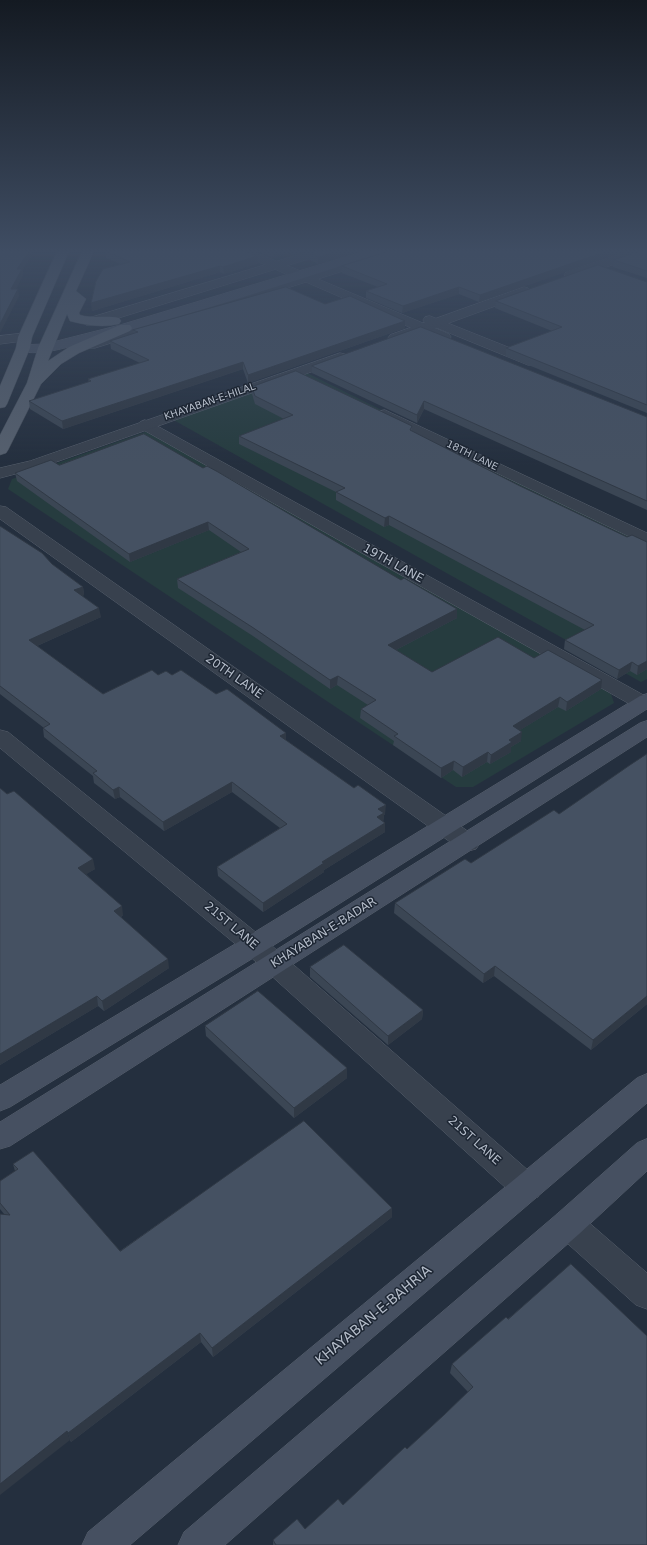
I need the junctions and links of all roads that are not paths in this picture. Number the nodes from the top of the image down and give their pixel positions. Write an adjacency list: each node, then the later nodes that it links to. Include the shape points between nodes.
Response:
1 (33, 321): 15 (main road)
2 (57, 321): 16 (main road)
3 (86, 321): 10 (main road)
4 (95, 321): 10 (street)
5 (129, 321): 12 (main road)
6 (129, 321): 12 (main road)
7 (154, 321): 17 (street)
8 (419, 321): 11 (street)
9 (428, 321): 11 (street)
10 (91, 322): 12 (main road)
11 (423, 323): 13 (street); 18 (street)
12 (120, 324): 16 (main road); 17 (main road)
13 (386, 336)
14 (0, 342): 15 (street)
15 (24, 342): 16 (main road); 22 (main road)
16 (48, 343): 20 (main road)
17 (74, 350): 20 (main road, via 56,361)
18 (542, 371)
19 (297, 372): 21 (street); 24 (street, KHAYABAN-E-HILAL); 26 (street, KHAYABAN-E-HILAL, via 352,348 42,453)
20 (34, 383): 25 (main road)
21 (319, 383)
22 (0, 404)
23 (369, 407): 29 (street, 18TH LANE)
24 (145, 425): 27 (street, KHAYABAN-E-HILAL, via 32,466); 30 (street, 19TH LANE)
25 (0, 450)
26 (0, 462)
27 (0, 473)
28 (0, 511): 33 (street, 20TH LANE)
29 (647, 540)
30 (644, 702): 33 (main road)
31 (647, 728): 34 (main road, KHAYABAN-E-BADAR)
32 (0, 737): 35 (street, 21ST LANE)
33 (444, 825): 34 (street, 20TH LANE); 35 (main road)
34 (468, 843): 36 (main road, KHAYABAN-E-BADAR)
35 (254, 945): 36 (street, 21ST LANE); 38 (main road)
36 (275, 963): 39 (main road, KHAYABAN-E-BADAR); 41 (street, 21ST LANE)
37 (647, 1086): 41 (main road, KHAYABAN-E-BAHRIA)
38 (0, 1099)
39 (0, 1138)
40 (647, 1152): 42 (main road)
41 (527, 1188): 44 (main road, KHAYABAN-E-BAHRIA)
42 (568, 1224): 43 (street); 45 (main road)
43 (647, 1294)
44 (101, 1545)
45 (197, 1545)

